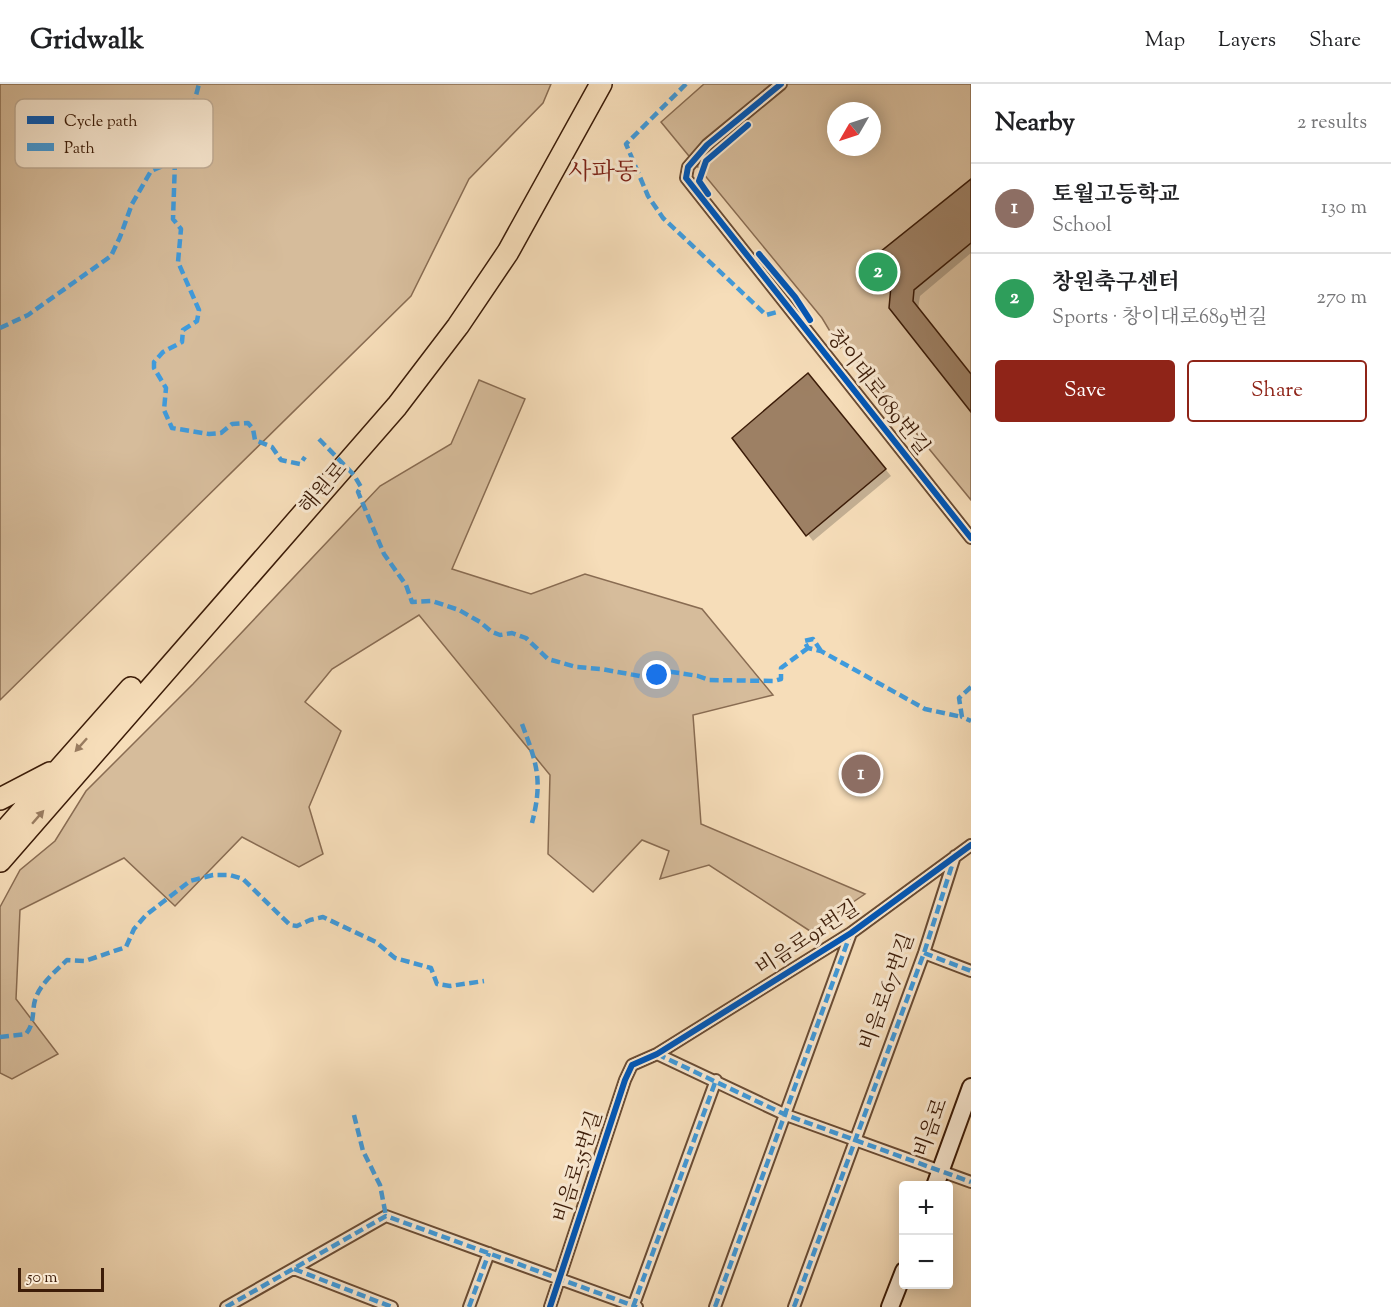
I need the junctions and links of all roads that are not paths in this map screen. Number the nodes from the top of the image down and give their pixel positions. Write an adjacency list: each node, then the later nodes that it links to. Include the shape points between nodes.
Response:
1 (586, 84): 5 (highway, 해원로, one-way to 5, via 491,258 392,394)
2 (601, 84): 10 (highway, 해원로, one-way to 2, via 397,406 508,252)
3 (782, 84): 4 (street, 창이대로689번길, via 707,145 688,166 686,178)
4 (971, 538)
5 (61, 767): 6 (highway); 7 (highway, 해원로)
6 (0, 799)
7 (0, 836)
8 (971, 845): 9 (street, 비음로91번길)
9 (955, 856): 11 (street, 비음로91번길); 12 (street, 비음로67번길)
10 (0, 861)
11 (851, 933): 14 (street, 비음로91번길); 19 (street)
12 (924, 953): 13 (street); 20 (street, 비음로67번길)
13 (971, 971)
14 (657, 1054): 16 (street, 비음로55번길, via 632,1065); 17 (street)
15 (620, 1065): 16 (street)
16 (625, 1080): 25 (street, 비음로55번길)
17 (716, 1080): 19 (street); 31 (street)
18 (971, 1087): 21 (street, 비음로)
19 (786, 1115): 20 (street); 32 (street)
20 (855, 1140): 21 (street); 33 (street)
21 (938, 1178): 22 (street)
22 (971, 1182)
23 (489, 1253): 24 (street, via 386,1216); 25 (street); 29 (street)
24 (294, 1269): 27 (street); 28 (street)
25 (560, 1279): 30 (street, 비음로55번길); 31 (street)
26 (899, 1283): 34 (street)
27 (226, 1307)
28 (392, 1307)
29 (469, 1307)
30 (550, 1307)
31 (634, 1307)
32 (715, 1307)
33 (794, 1307)
34 (891, 1307)

